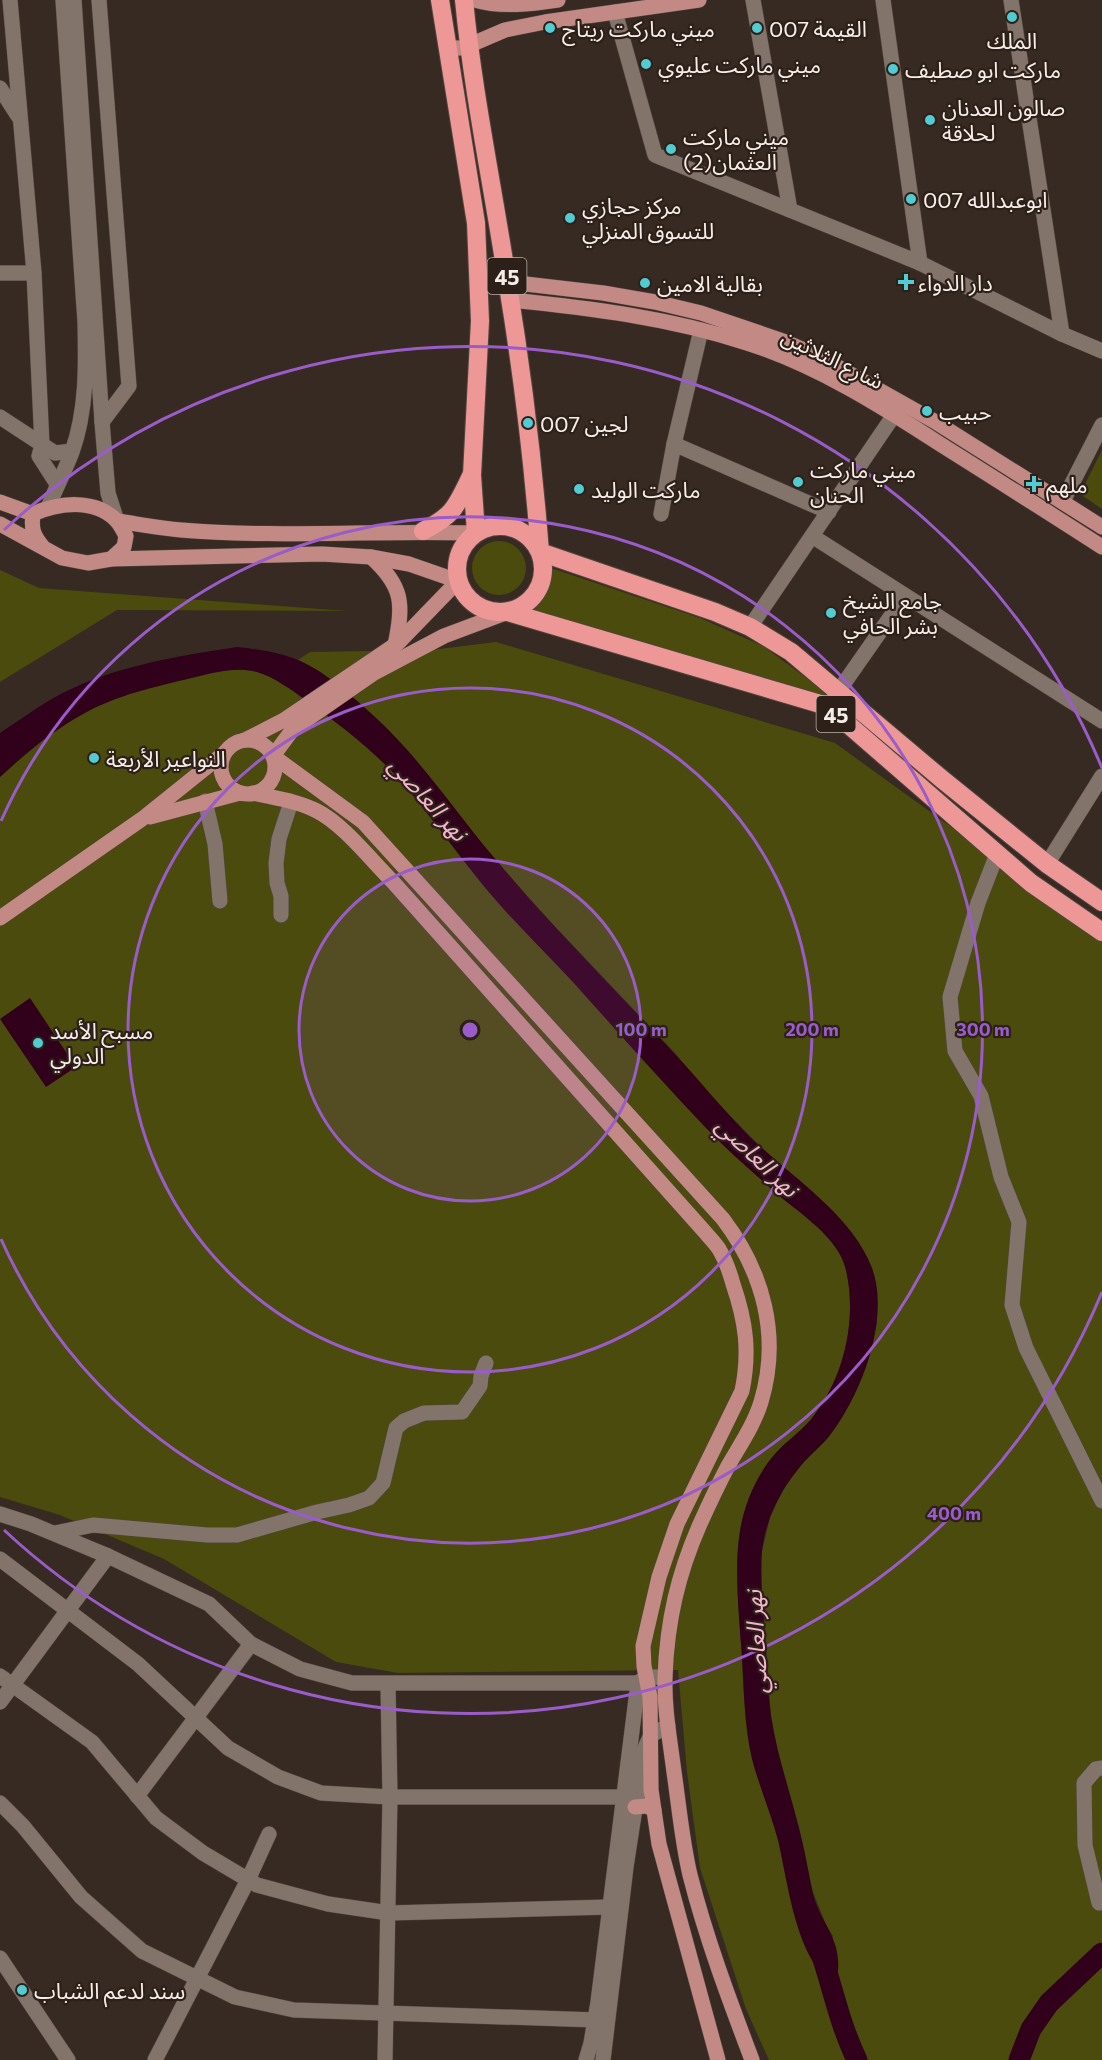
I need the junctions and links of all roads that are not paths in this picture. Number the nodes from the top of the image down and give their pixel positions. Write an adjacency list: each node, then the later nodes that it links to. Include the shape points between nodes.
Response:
1 (10, 0): 17 (street)
2 (63, 0): 35 (street, via 85,322 86,374)
3 (74, 0): 30 (street)
4 (99, 0): 30 (street, via 129,386)
5 (440, 0): 15 (highway, 45)
6 (464, 0): 14 (highway, 45)
7 (475, 0): 8 (main road, via 521,5)
8 (558, 0)
9 (699, 0): 13 (main road)
10 (753, 0): 18 (street)
11 (883, 0): 19 (street)
12 (1011, 0): 25 (street)
13 (615, 12): 14 (main road, via 505,30); 18 (street, via 655,155)
14 (468, 45): 15 (main road); 22 (highway, 45)
15 (447, 48): 36 (highway, 45, via 476,224 480,321)
16 (0, 88): 17 (street)
17 (19, 118): 21 (street)
18 (790, 210): 19 (street)
19 (920, 263): 25 (street)
20 (0, 273): 21 (street)
21 (34, 273): 34 (street)
22 (508, 282): 23 (highway, 45); 29 (main road, via 655,302 754,330 822,358)
23 (510, 300): 24 (main road, شارع الثلاثين, via 602,309); 52 (highway, 45, via 534,471)
24 (701, 330): 27 (main road, شارع الثلاثين, via 780,355); 33 (street)
25 (1062, 334): 26 (street)
26 (1102, 351)
27 (894, 415): 32 (main road, شارع الثلاثين); 41 (street)
28 (0, 417): 34 (street)
29 (934, 421): 32 (main road); 38 (main road)
30 (102, 422): 44 (street, via 108,493)
31 (1102, 425): 38 (street)
32 (925, 434): 51 (main road, شارع الثلاثين)
33 (674, 444): 41 (street); 43 (street)
34 (42, 445): 35 (street, via 55,453); 37 (street, via 39,456)
35 (72, 452): 37 (street)
36 (471, 475): 47 (highway, via 458,504 444,520); 48 (highway, 45)
37 (57, 484): 40 (street)
38 (1063, 501): 46 (main road)
39 (0, 502): 42 (main road)
40 (48, 508): 42 (main road); 44 (main road, via 67,504 87,506 106,512)
41 (829, 512): 49 (street)
42 (33, 514): 50 (main road, via 33,536)
43 (661, 514)
44 (117, 521): 47 (main road, via 180,530); 54 (main road, via 126,536 124,547)
45 (0, 524): 50 (main road)
46 (1102, 527)
47 (423, 531): 48 (main road)
48 (476, 533): 52 (highway, via 507,526 527,535); 55 (highway, via 461,549 456,570)
49 (812, 536): 56 (street); 58 (street)
50 (43, 547): 54 (main road, via 62,558 88,563)
51 (1102, 547)
52 (540, 552): 57 (highway, via 543,574 536,594); 58 (highway, 45)
53 (371, 557): 54 (main road, via 322,554); 55 (main road, via 409,564); 59 (main road, via 387,571 396,587 400,606)
54 (111, 559)
55 (458, 581): 57 (highway, via 477,606 487,611); 59 (main road)
56 (905, 596): 61 (street); 63 (street)
57 (508, 612): 60 (main road); 62 (highway, 45)
58 (750, 627): 61 (highway, 45, via 791,652)
59 (394, 645): 60 (main road)
60 (364, 673): 64 (main road)
61 (839, 692): 62 (street); 74 (highway, 45)
62 (827, 706): 73 (highway, 45)
63 (1102, 721)
64 (288, 724): 65 (main road); 67 (main road)
65 (245, 740): 66 (main road, via 233,744); 67 (main road, via 265,746)
66 (224, 754): 69 (main road, via 220,767 224,780 233,790); 72 (main road)
67 (273, 756): 69 (main road, via 275,770 266,788); 88 (main road, via 363,822 723,1219 739,1240 754,1274 769,1339 770,1362 761,1403 700,1524 677,1583 668,1625)
68 (1102, 776): 74 (street)
69 (247, 793): 70 (main road); 71 (main road)
70 (205, 801): 72 (main road); 75 (street)
71 (291, 802): 77 (street, via 276,863); 89 (main road, via 318,811 345,832 393,882 704,1231 719,1250 731,1277 746,1333 747,1368 742,1391 677,1524 659,1577 643,1646)
72 (142, 819): 78 (main road)
73 (997, 854): 79 (highway, 45, via 1031,883); 81 (street, via 950,997 955,1051 981,1096 1001,1177 1019,1222 1012,1305 1026,1348)
74 (1047, 864): 76 (highway, 45)
75 (220, 901)
76 (1102, 902)
77 (282, 915)
78 (0, 918)
79 (1102, 932)
80 (486, 1363): 83 (street, via 480,1386 462,1412 424,1413 396,1428 383,1483 369,1498 349,1506 237,1535 93,1525)
81 (1102, 1502)
82 (0, 1514): 83 (street)
83 (55, 1533): 84 (street)
84 (108, 1556): 86 (street); 87 (street, via 209,1604)
85 (0, 1559): 86 (street)
86 (68, 1611): 90 (street); 93 (street, via 138,1664)
87 (251, 1644): 91 (street, via 300,1669 352,1683); 93 (street)
88 (665, 1677): 89 (street); 94 (main road)
89 (642, 1680): 91 (street); 95 (main road, via 650,1697); 99 (street)
90 (6, 1681): 92 (street); 97 (street, via 92,1742)
91 (388, 1684): 98 (street)
92 (0, 1702)
93 (197, 1717): 97 (street); 98 (street, via 228,1748 278,1777 321,1793)
94 (668, 1726): 95 (street); 117 (main road, via 690,1875 716,1963)
95 (651, 1735): 99 (street); 101 (main road)
96 (1102, 1768): 104 (street, via 1096,1769 1084,1783 1085,1845)
97 (137, 1796): 103 (street, via 156,1818)
98 (390, 1797): 99 (street); 106 (street)
99 (629, 1802): 101 (main road); 105 (street); 115 (street)
100 (0, 1803): 108 (street, via 81,1897 142,1951)
101 (654, 1810): 116 (main road, via 659,1844)
102 (269, 1834): 103 (street)
103 (248, 1880): 106 (street, via 328,1904); 108 (street)
104 (1099, 1903)
105 (609, 1907): 106 (street); 110 (street)
106 (389, 1912): 109 (street)
107 (0, 1958): 111 (street)
108 (198, 1978): 109 (street, via 235,1996 294,2010); 112 (street)
109 (386, 2014): 110 (street); 113 (street)
110 (596, 2020): 114 (street)
111 (68, 2060)
112 (155, 2060)
113 (385, 2060)
114 (586, 2060)
115 (603, 2060)
116 (718, 2060)
117 (752, 2060)

